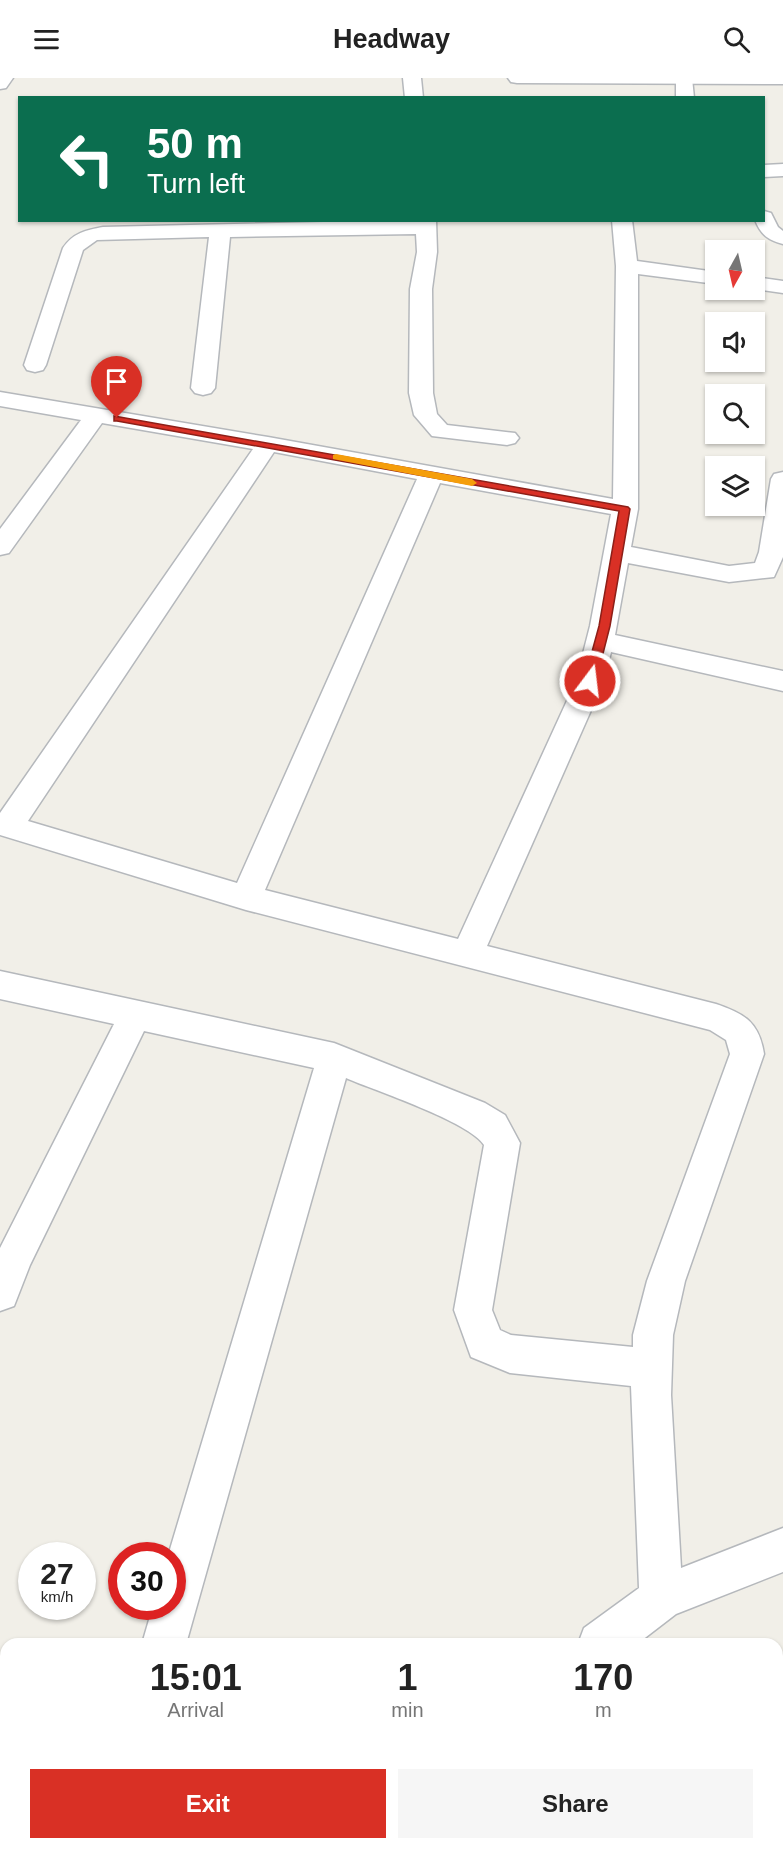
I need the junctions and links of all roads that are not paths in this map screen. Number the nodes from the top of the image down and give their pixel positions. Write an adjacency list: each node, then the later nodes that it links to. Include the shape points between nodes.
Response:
1 (4, 78): 6 (street)
2 (412, 78): 7 (street)
3 (517, 78): 4 (street)
4 (684, 79): 5 (street); 8 (street)
5 (783, 79)
6 (0, 84)
7 (414, 96)
8 (685, 96)
9 (783, 170): 10 (street)
10 (765, 171)
11 (765, 220): 15 (street, via 774,236)
12 (622, 222): 16 (street)
13 (426, 224): 14 (street); 24 (street, via 427,252 421,290 421,393 426,415 440,431)
14 (220, 232): 20 (street, via 103,233 80,240 73,248); 21 (street)
15 (783, 238)
16 (627, 266): 17 (street); 28 (street)
17 (705, 277)
18 (765, 285): 19 (street)
19 (783, 287)
20 (36, 365)
21 (203, 388)
22 (0, 399): 23 (street)
23 (96, 415): 25 (street); 29 (street)
24 (507, 438)
25 (268, 444): 26 (street); 33 (street)
26 (431, 475): 28 (street); 34 (street)
27 (783, 479): 30 (street, via 772,552 765,571 729,574)
28 (625, 509): 30 (street)
29 (0, 547)
30 (617, 553): 31 (street)
31 (601, 640): 32 (street); 35 (street, via 590,681)
32 (783, 681)
33 (5, 824): 34 (street)
34 (246, 898): 35 (street)
35 (466, 955): 40 (street, via 716,1018 735,1026 745,1038 747,1054 666,1281 653,1335)
36 (0, 985): 37 (street)
37 (136, 1013): 38 (street); 39 (street)
38 (334, 1058): 40 (street, via 472,1114 492,1126 502,1143 473,1310 485,1343 510,1354); 43 (street)
39 (0, 1293)
40 (652, 1369): 42 (street)
41 (783, 1550): 42 (street)
42 (661, 1598): 44 (street)
43 (166, 1638)
44 (608, 1638)

